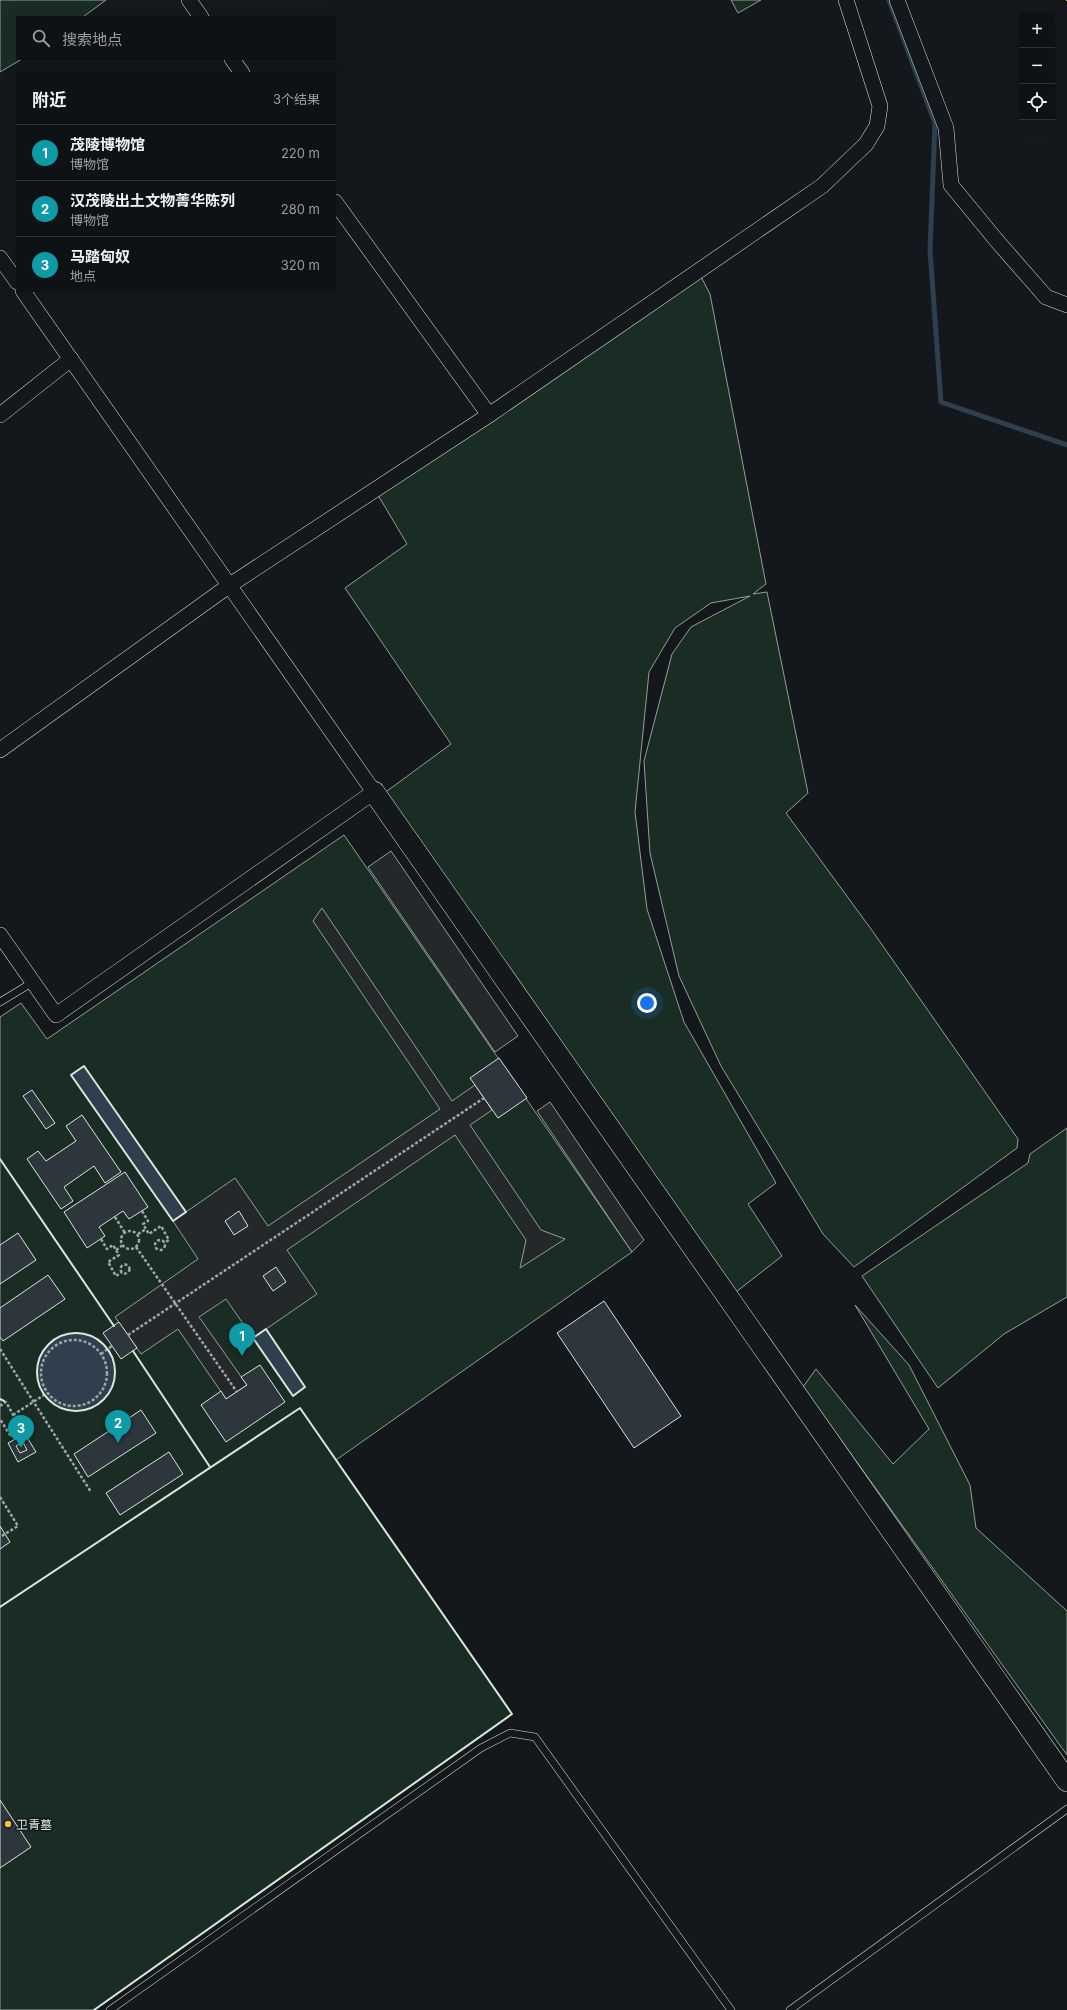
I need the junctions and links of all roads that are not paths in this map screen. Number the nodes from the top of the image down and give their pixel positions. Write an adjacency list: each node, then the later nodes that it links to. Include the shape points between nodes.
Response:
1 (189, 0): 4 (street)
2 (846, 0): 14 (street, via 880,106 877,126 866,144 822,186)
3 (897, 0): 11 (street, via 946,128 951,184 997,242 1046,297)
4 (200, 16)
5 (233, 60): 6 (street)
6 (241, 72)
7 (336, 203): 14 (street)
8 (0, 258): 9 (street)
9 (16, 281)
10 (24, 292): 12 (street)
11 (1067, 305)
12 (71, 359): 13 (street); 15 (street)
13 (0, 415)
14 (489, 415): 15 (street)
15 (230, 585): 16 (street); 17 (street)
16 (0, 750)
17 (374, 792): 19 (street, via 56,1015); 21 (main road)
18 (0, 935): 19 (street)
19 (33, 982): 20 (lane)
20 (0, 1002)
21 (1067, 1781)
22 (1067, 1809): 25 (lane)
23 (110, 2010): 24 (lane, via 475,1753 510,1733 535,1737)
24 (730, 2010)
25 (790, 2010)

